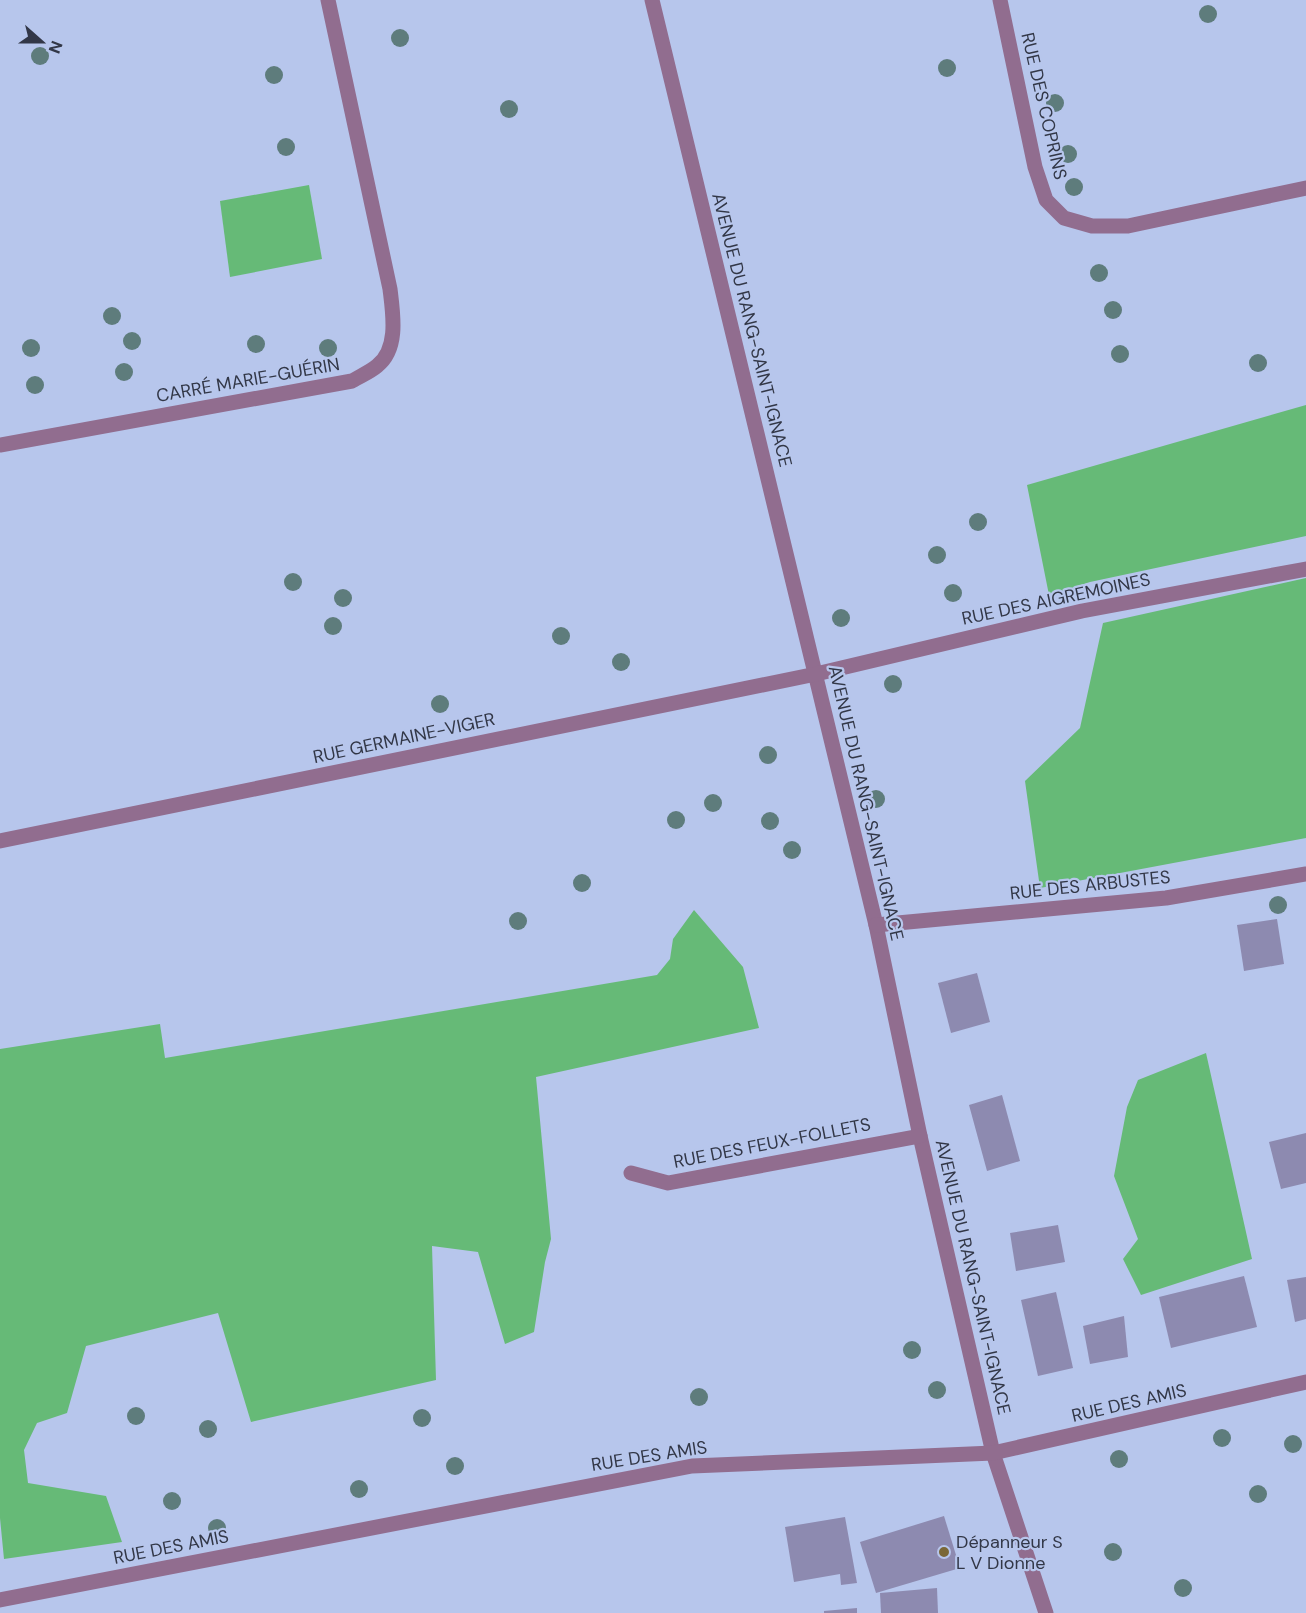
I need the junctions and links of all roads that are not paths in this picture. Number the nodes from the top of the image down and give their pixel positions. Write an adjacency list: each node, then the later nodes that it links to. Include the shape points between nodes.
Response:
1 (328, 0): 5 (street, CARRÉ MARIE-GUÉRIN, via 390,290 390,347 378,366 352,381)
2 (652, 0): 7 (street, AVENUE DU RANG-SAINT-IGNACE)
3 (1000, 0): 4 (street, RUE DES COPRINS, via 1035,167 1046,200 1064,218 1092,226 1128,226)
4 (1306, 188)
5 (0, 445)
6 (1306, 570): 7 (street, RUE DES AIGREMOINES, via 1082,610)
7 (816, 674): 8 (street, RUE GERMAINE-VIGER); 10 (street, AVENUE DU RANG-SAINT-IGNACE)
8 (0, 841)
9 (1306, 874): 10 (street, RUE DES ARBUSTES, via 1166,898)
10 (876, 925): 11 (street, AVENUE DU RANG-SAINT-IGNACE)
11 (920, 1136): 12 (street, RUE DES FEUX-FOLLETS, via 668,1183); 14 (street, AVENUE DU RANG-SAINT-IGNACE)
12 (631, 1173)
13 (1306, 1382): 14 (street, RUE DES AMIS)
14 (993, 1453): 15 (street, RUE DES AMIS, via 692,1466); 16 (street, AVENUE DU RANG-SAINT-IGNACE)
15 (0, 1600)
16 (1046, 1613)

